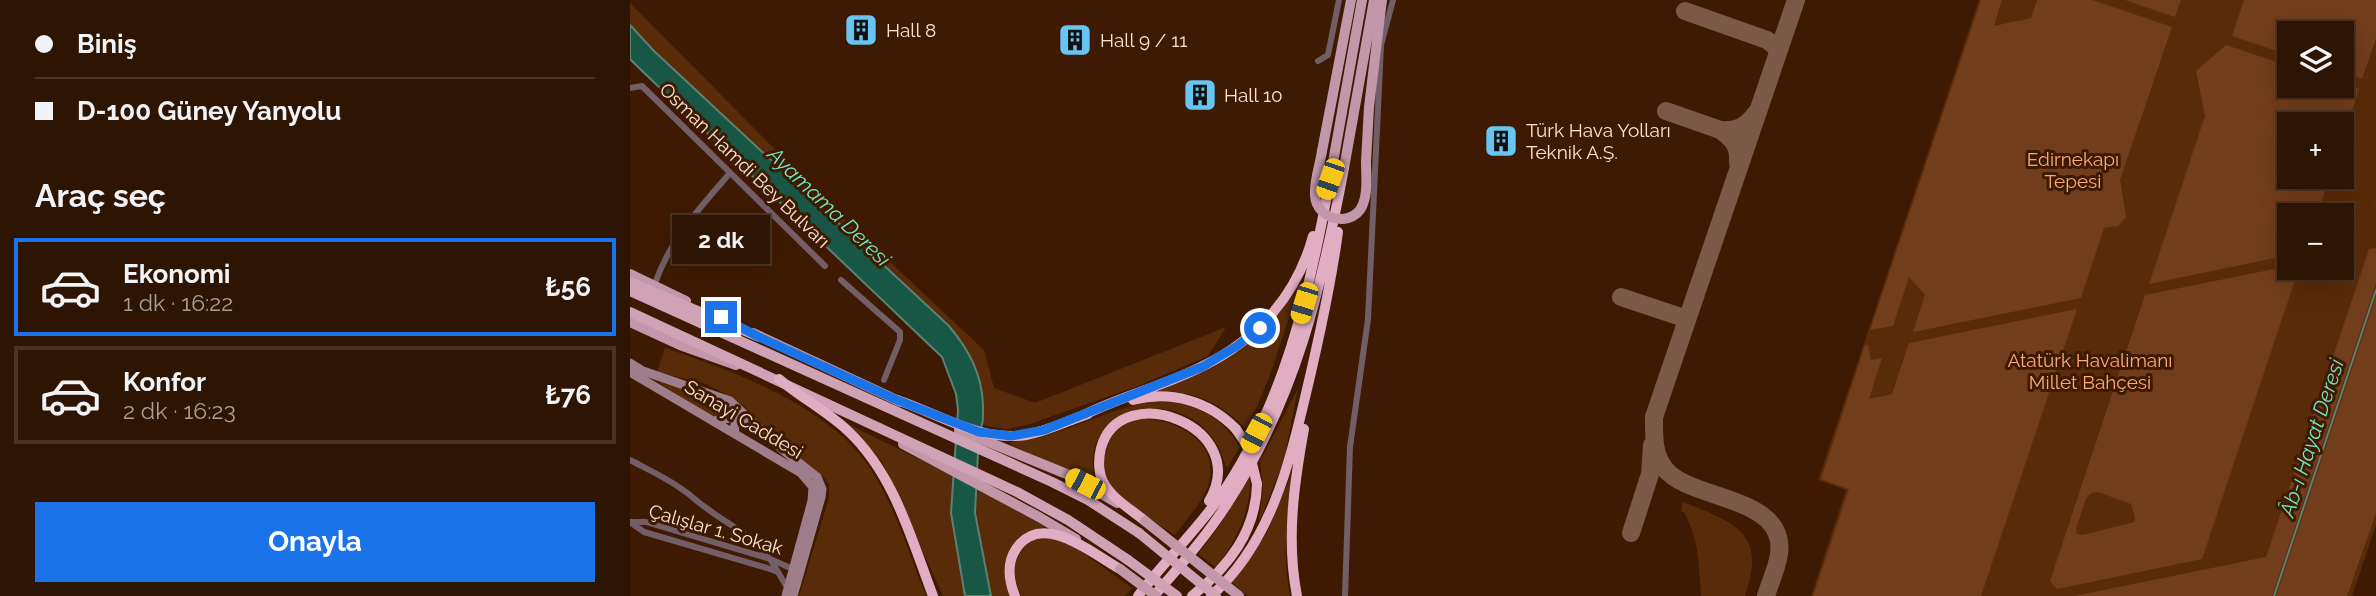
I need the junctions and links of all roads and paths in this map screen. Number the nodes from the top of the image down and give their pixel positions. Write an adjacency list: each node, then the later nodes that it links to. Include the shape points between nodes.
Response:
1 (1339, 0): 7 (street, via 1328,55)
2 (1351, 0): 5 (main road, bridge, via 1316,186 1316,200 1325,214 1338,219 1354,215 1364,201)
3 (1362, 0): 11 (main road)
4 (1374, 0): 9 (main road)
5 (1382, 0)
6 (1393, 0): 55 (street, via 1381,45 1368,320 1350,447)
7 (1318, 61)
8 (630, 88): 10 (street, Osman Hamdi Bey Bulvarı, via 642,86)
9 (1344, 168): 28 (highway, via 1335,255); 48 (highway, via 1310,324 1281,403 1226,506)
10 (729, 174): 12 (street, Osman Hamdi Bey Bulvarı); 16 (street, via 680,231)
11 (1330, 179): 32 (highway, via 1297,279 1260,328 1202,367); 39 (highway, via 1304,303 1276,388 1227,485)
12 (825, 266)
13 (630, 274): 16 (main road)
14 (841, 281): 27 (street, via 899,329 900,340)
15 (630, 282): 22 (highway)
16 (654, 286): 22 (main road)
17 (630, 291): 52 (highway, bridge, via 1088,500 1139,533)
18 (630, 312): 24 (highway)
19 (630, 322): 20 (main road)
20 (646, 330): 21 (main road); 24 (main road, via 729,363)
21 (630, 333)
22 (759, 337): 29 (main road)
23 (630, 363): 30 (main road, Sanayi Caddesi)
24 (754, 368): 26 (highway)
25 (630, 372): 33 (main road, Sanayi Caddesi)
26 (779, 379): 31 (highway); 46 (highway, via 846,429 873,458)
27 (884, 380)
28 (1309, 382): 51 (highway, via 1272,510 1239,568); 54 (highway, via 1291,531)
29 (897, 400): 32 (highway, via 996,435 1035,432); 37 (main road, via 1069,475)
30 (730, 401): 33 (main road, via 729,418); 34 (main road, Sanayi Caddesi)
31 (841, 408): 42 (main road, via 1039,517); 49 (highway, bridge, via 1032,499)
32 (1084, 415): 50 (highway, bridge, via 1141,397 1172,396 1220,414 1248,447 1257,484 1253,515 1220,572)
33 (712, 421): 35 (main road, Sanayi Caddesi)
34 (751, 421): 35 (main road, via 737,420); 44 (main road, Sanayi Caddesi, via 817,477 822,489)
35 (735, 433): 41 (main road, Sanayi Caddesi, via 801,473 813,487)
36 (630, 460): 40 (street, via 730,522 756,541)
37 (1145, 521): 39 (highway, via 1104,484 1099,460 1104,440 1117,424 1139,415 1160,414 1197,429 1217,463 1214,491); 53 (main road, bridge)
38 (630, 522): 40 (street, Çalışlar 1. Sokak, via 646,522); 43 (street, via 643,532)
39 (1187, 537): 45 (highway)
40 (770, 559): 41 (street, Çalışlar 1. Sokak); 43 (street)
41 (793, 569): 44 (main road, Sanayi Caddesi)
42 (1120, 569): 47 (highway, via 1063,536 1037,534 1013,555 1010,578); 48 (main road, bridge)
43 (778, 572): 44 (street)
44 (789, 594)
45 (1138, 595)
46 (936, 596)
47 (1015, 596)
48 (1155, 596)
49 (1177, 596)
50 (1192, 596)
51 (1211, 596)
52 (1216, 596)
53 (1239, 596)
54 (1297, 596)
55 (1345, 596)

